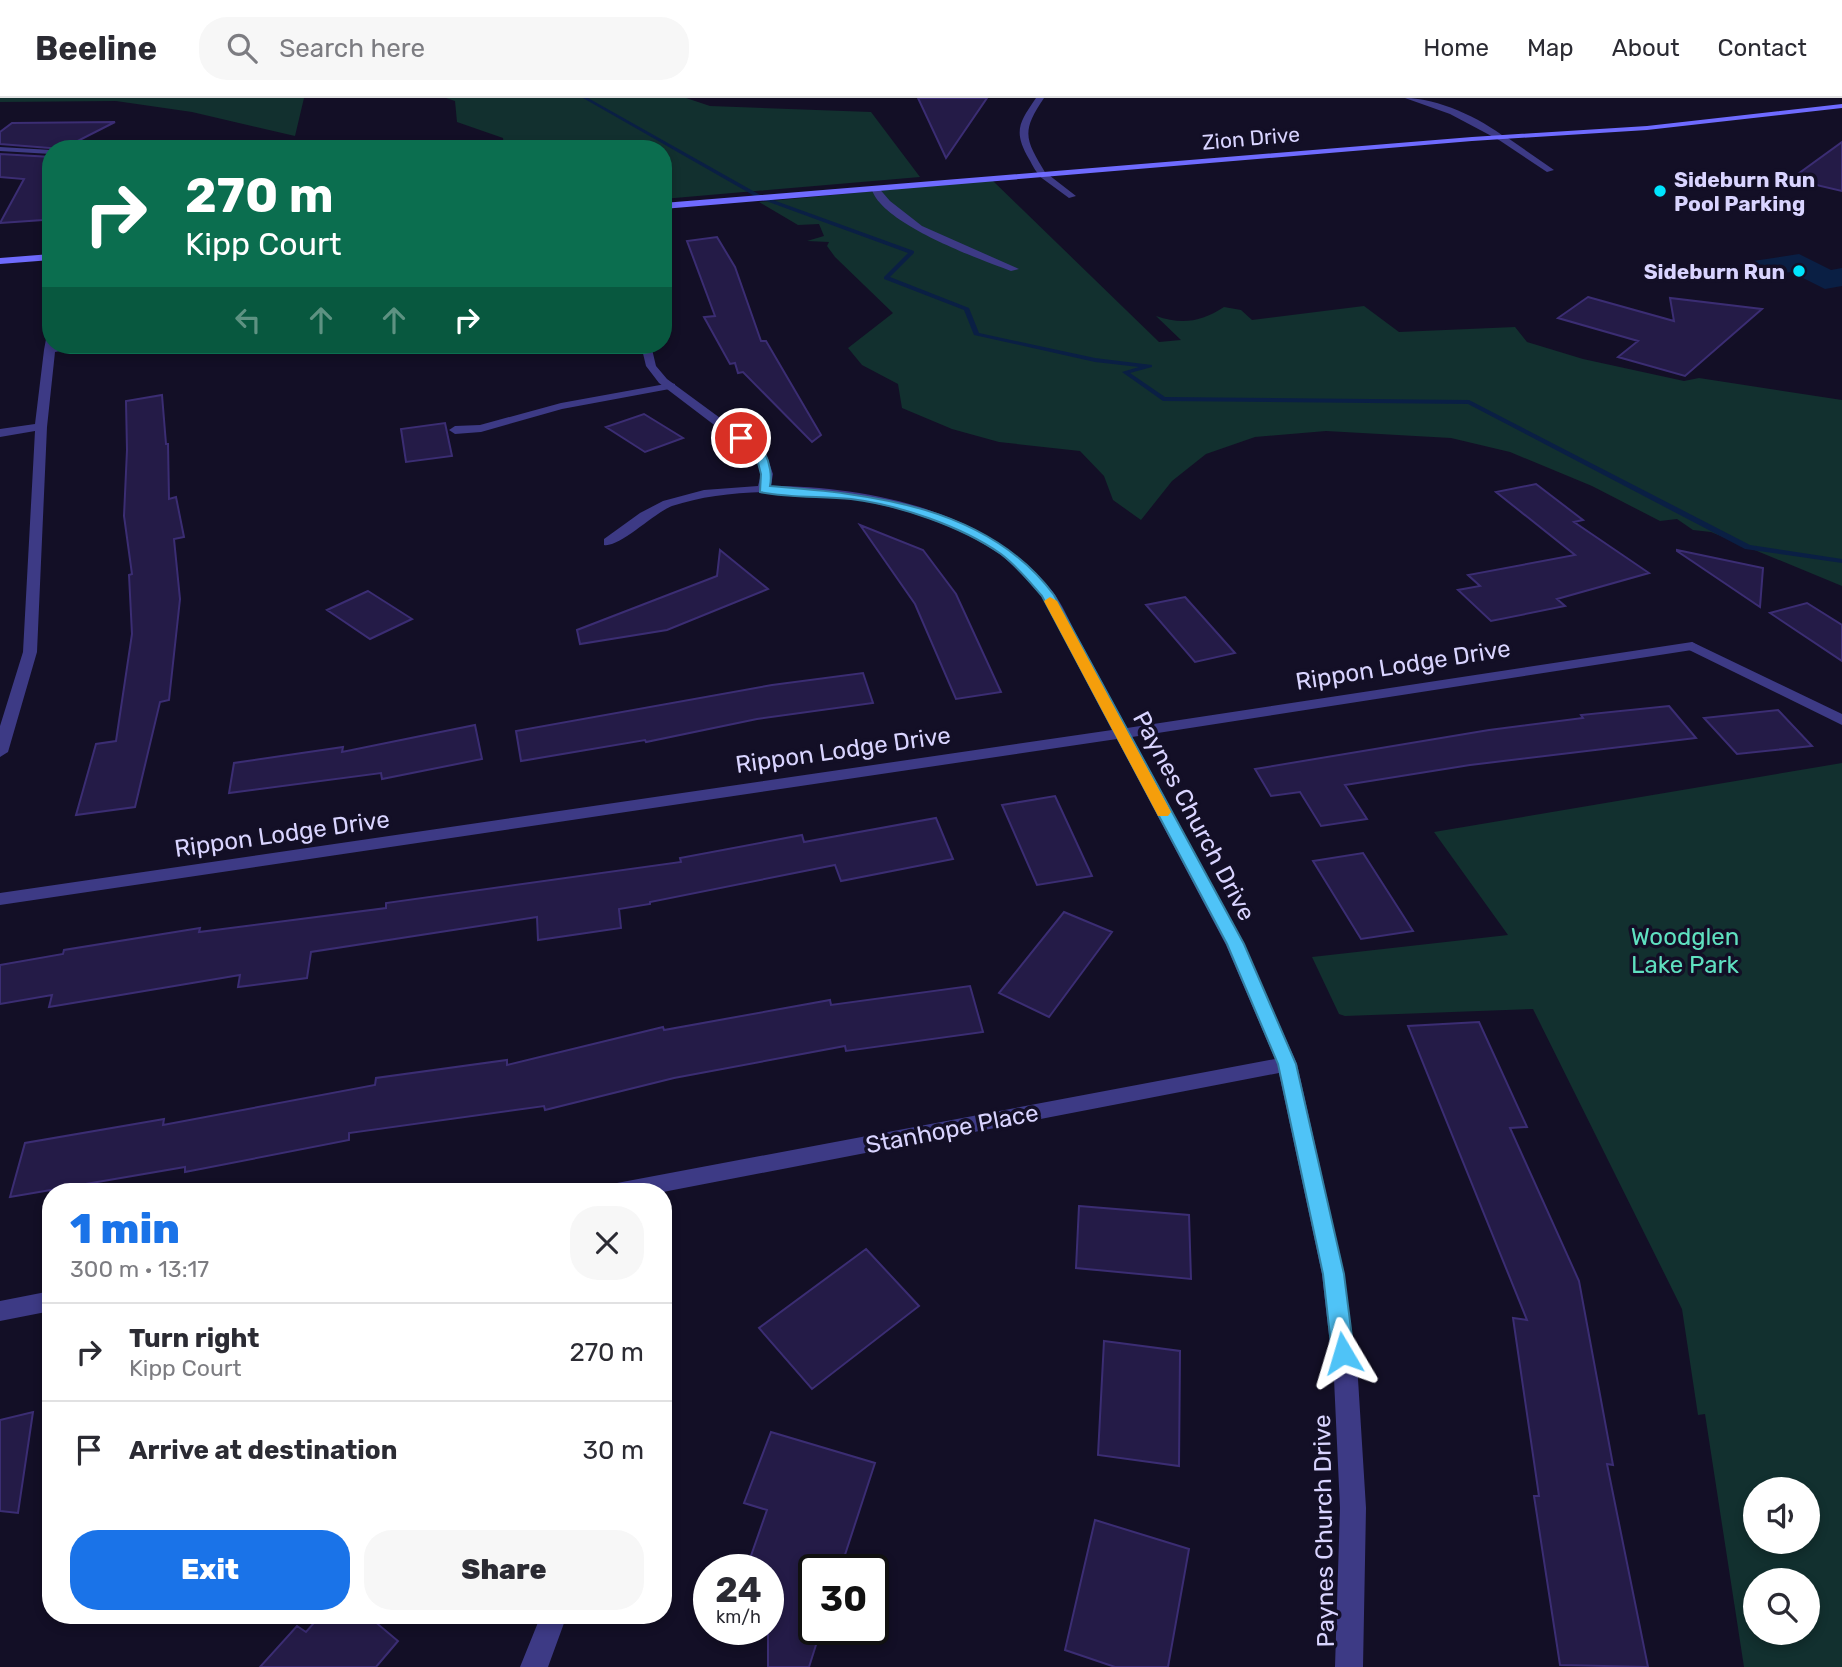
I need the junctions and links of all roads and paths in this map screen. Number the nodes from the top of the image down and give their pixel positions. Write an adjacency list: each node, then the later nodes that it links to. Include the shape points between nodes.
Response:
1 (1041, 98): 8 (street, via 1025,118 1021,132)
2 (1409, 98): 4 (street, via 1453,112)
3 (1842, 106): 4 (main road, Zion Drive, via 1647,128)
4 (1502, 138): 7 (street); 8 (main road, Zion Drive)
5 (0, 149): 6 (street)
6 (42, 151)
7 (1550, 170)
8 (1042, 174): 9 (main road, Zion Drive); 10 (street)
9 (874, 187): 11 (main road, Zion Drive); 14 (street, via 884,202 921,229)
10 (1072, 196)
11 (672, 205)
12 (42, 258): 13 (main road)
13 (0, 261)
14 (1014, 269)
15 (49, 354): 18 (street)
16 (648, 354): 17 (street, via 651,366)
17 (671, 386): 19 (street); 21 (street, via 761,454 767,474)
18 (41, 427): 20 (street); 25 (street, via 30,652)
19 (456, 430)
20 (0, 433)
21 (764, 489): 22 (street, Paynes Church Drive, via 668,504); 24 (street, Paynes Church Drive, via 889,503 961,527 1004,551 1048,595)
22 (609, 542)
23 (1842, 720): 24 (street, Rippon Lodge Drive, via 1692,646)
24 (1121, 734): 26 (street, Rippon Lodge Drive); 27 (street, Paynes Church Drive, via 1235,944)
25 (0, 752)
26 (0, 899)
27 (1287, 1064): 28 (street, Stanhope Place); 33 (street, Paynes Church Drive, via 1334,1274 1346,1379 1353,1508)
28 (664, 1183)
29 (42, 1303): 30 (street)
30 (0, 1311)
31 (551, 1624): 32 (street)
32 (534, 1667)
33 (1349, 1667)

